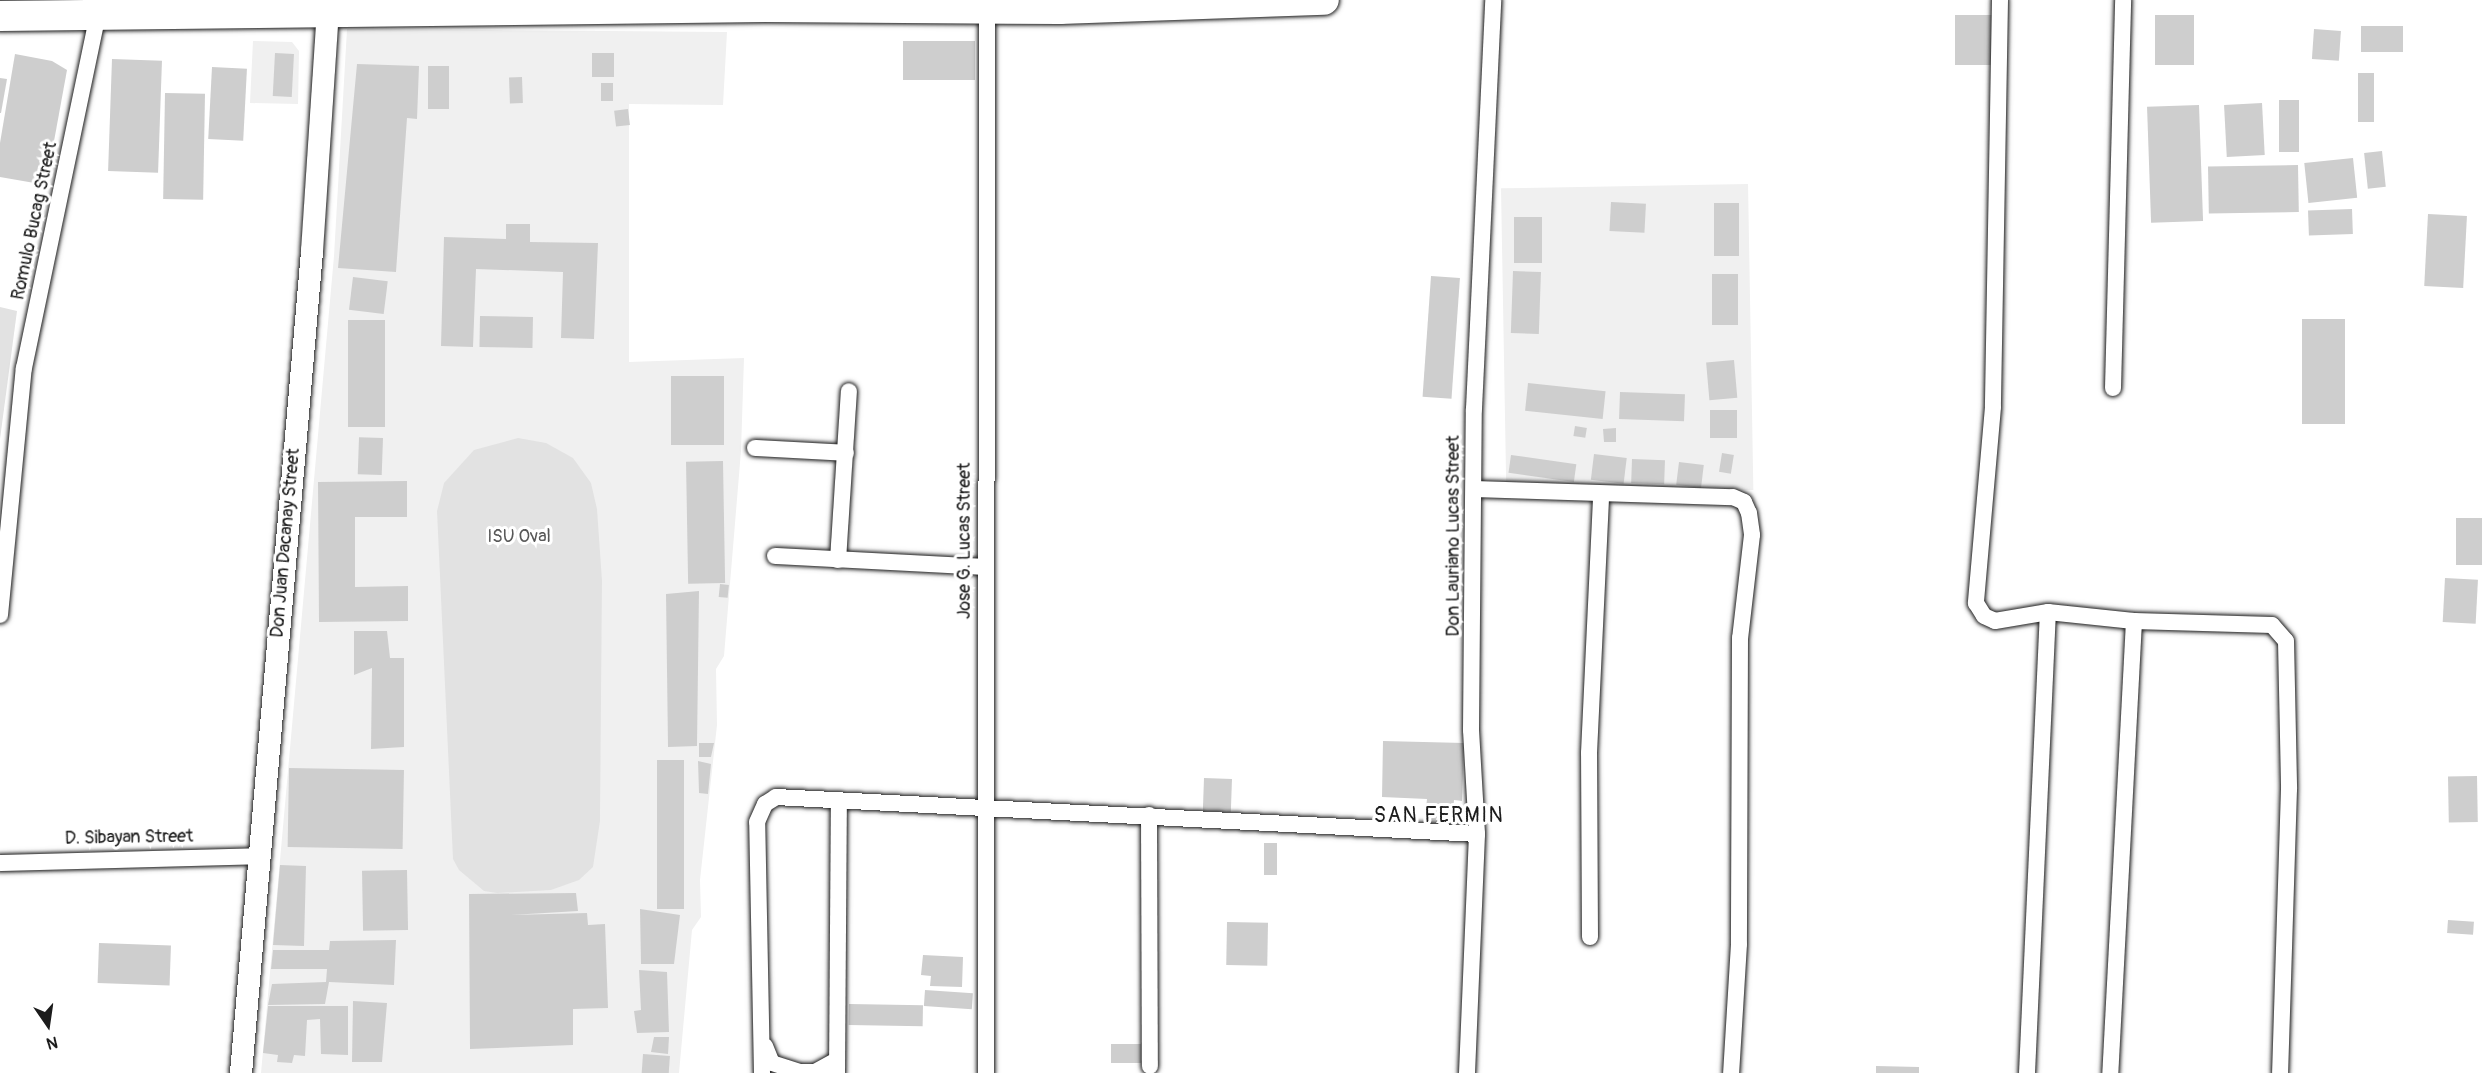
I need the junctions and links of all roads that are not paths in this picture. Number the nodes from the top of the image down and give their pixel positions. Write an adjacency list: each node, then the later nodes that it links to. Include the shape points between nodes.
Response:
1 (1324, 0): 6 (highway)
2 (1493, 0): 15 (street, Don Lauriano Lucas Street, via 1478,301)
3 (2000, 0): 20 (street, via 1993,407 1976,603 1984,616 1995,621)
4 (2123, 0): 11 (street)
5 (765, 4): 7 (highway); 8 (highway)
6 (1060, 4): 7 (highway)
7 (987, 9): 19 (street, Jose G. Lucas Street)
8 (328, 13): 9 (highway); 27 (street, Don Juan Dacanay Street)
9 (98, 15): 10 (highway); 21 (street, Romulo Bucag Street, via 24,368)
10 (0, 16)
11 (2113, 388)
12 (849, 391): 14 (street)
13 (755, 448): 14 (street)
14 (846, 453): 18 (street)
15 (1474, 489): 16 (street); 26 (street, Don Lauriano Lucas Street, via 1471,730)
16 (1601, 494): 29 (street, via 1589,753); 37 (street, via 1733,497 1744,502 1749,513 1752,535 1740,638 1739,944)
17 (775, 556): 18 (street)
18 (838, 560): 19 (street)
19 (983, 567): 24 (street, Jose G. Lucas Street)
20 (2048, 612): 22 (street); 38 (street)
21 (0, 613)
22 (2134, 621): 39 (street); 40 (street, via 2272,625 2286,641 2289,789)
23 (839, 801): 24 (street); 30 (street, via 776,798 760,811); 31 (street)
24 (986, 807): 25 (street); 35 (street, Jose G. Lucas Street)
25 (1149, 815): 26 (street); 32 (street)
26 (1477, 834): 36 (street, Don Lauriano Lucas Street)
27 (259, 856): 28 (street, D. Sibayan Street); 33 (street, Don Juan Dacanay Street)
28 (0, 863)
29 (1590, 937)
30 (763, 1040): 31 (street, via 772,1063 784,1069 815,1072); 34 (street)
31 (837, 1066)
32 (1150, 1066)
33 (241, 1073)
34 (762, 1073)
35 (986, 1073)
36 (1467, 1073)
37 (1731, 1073)
38 (2027, 1073)
39 (2110, 1073)
40 (2280, 1073)

